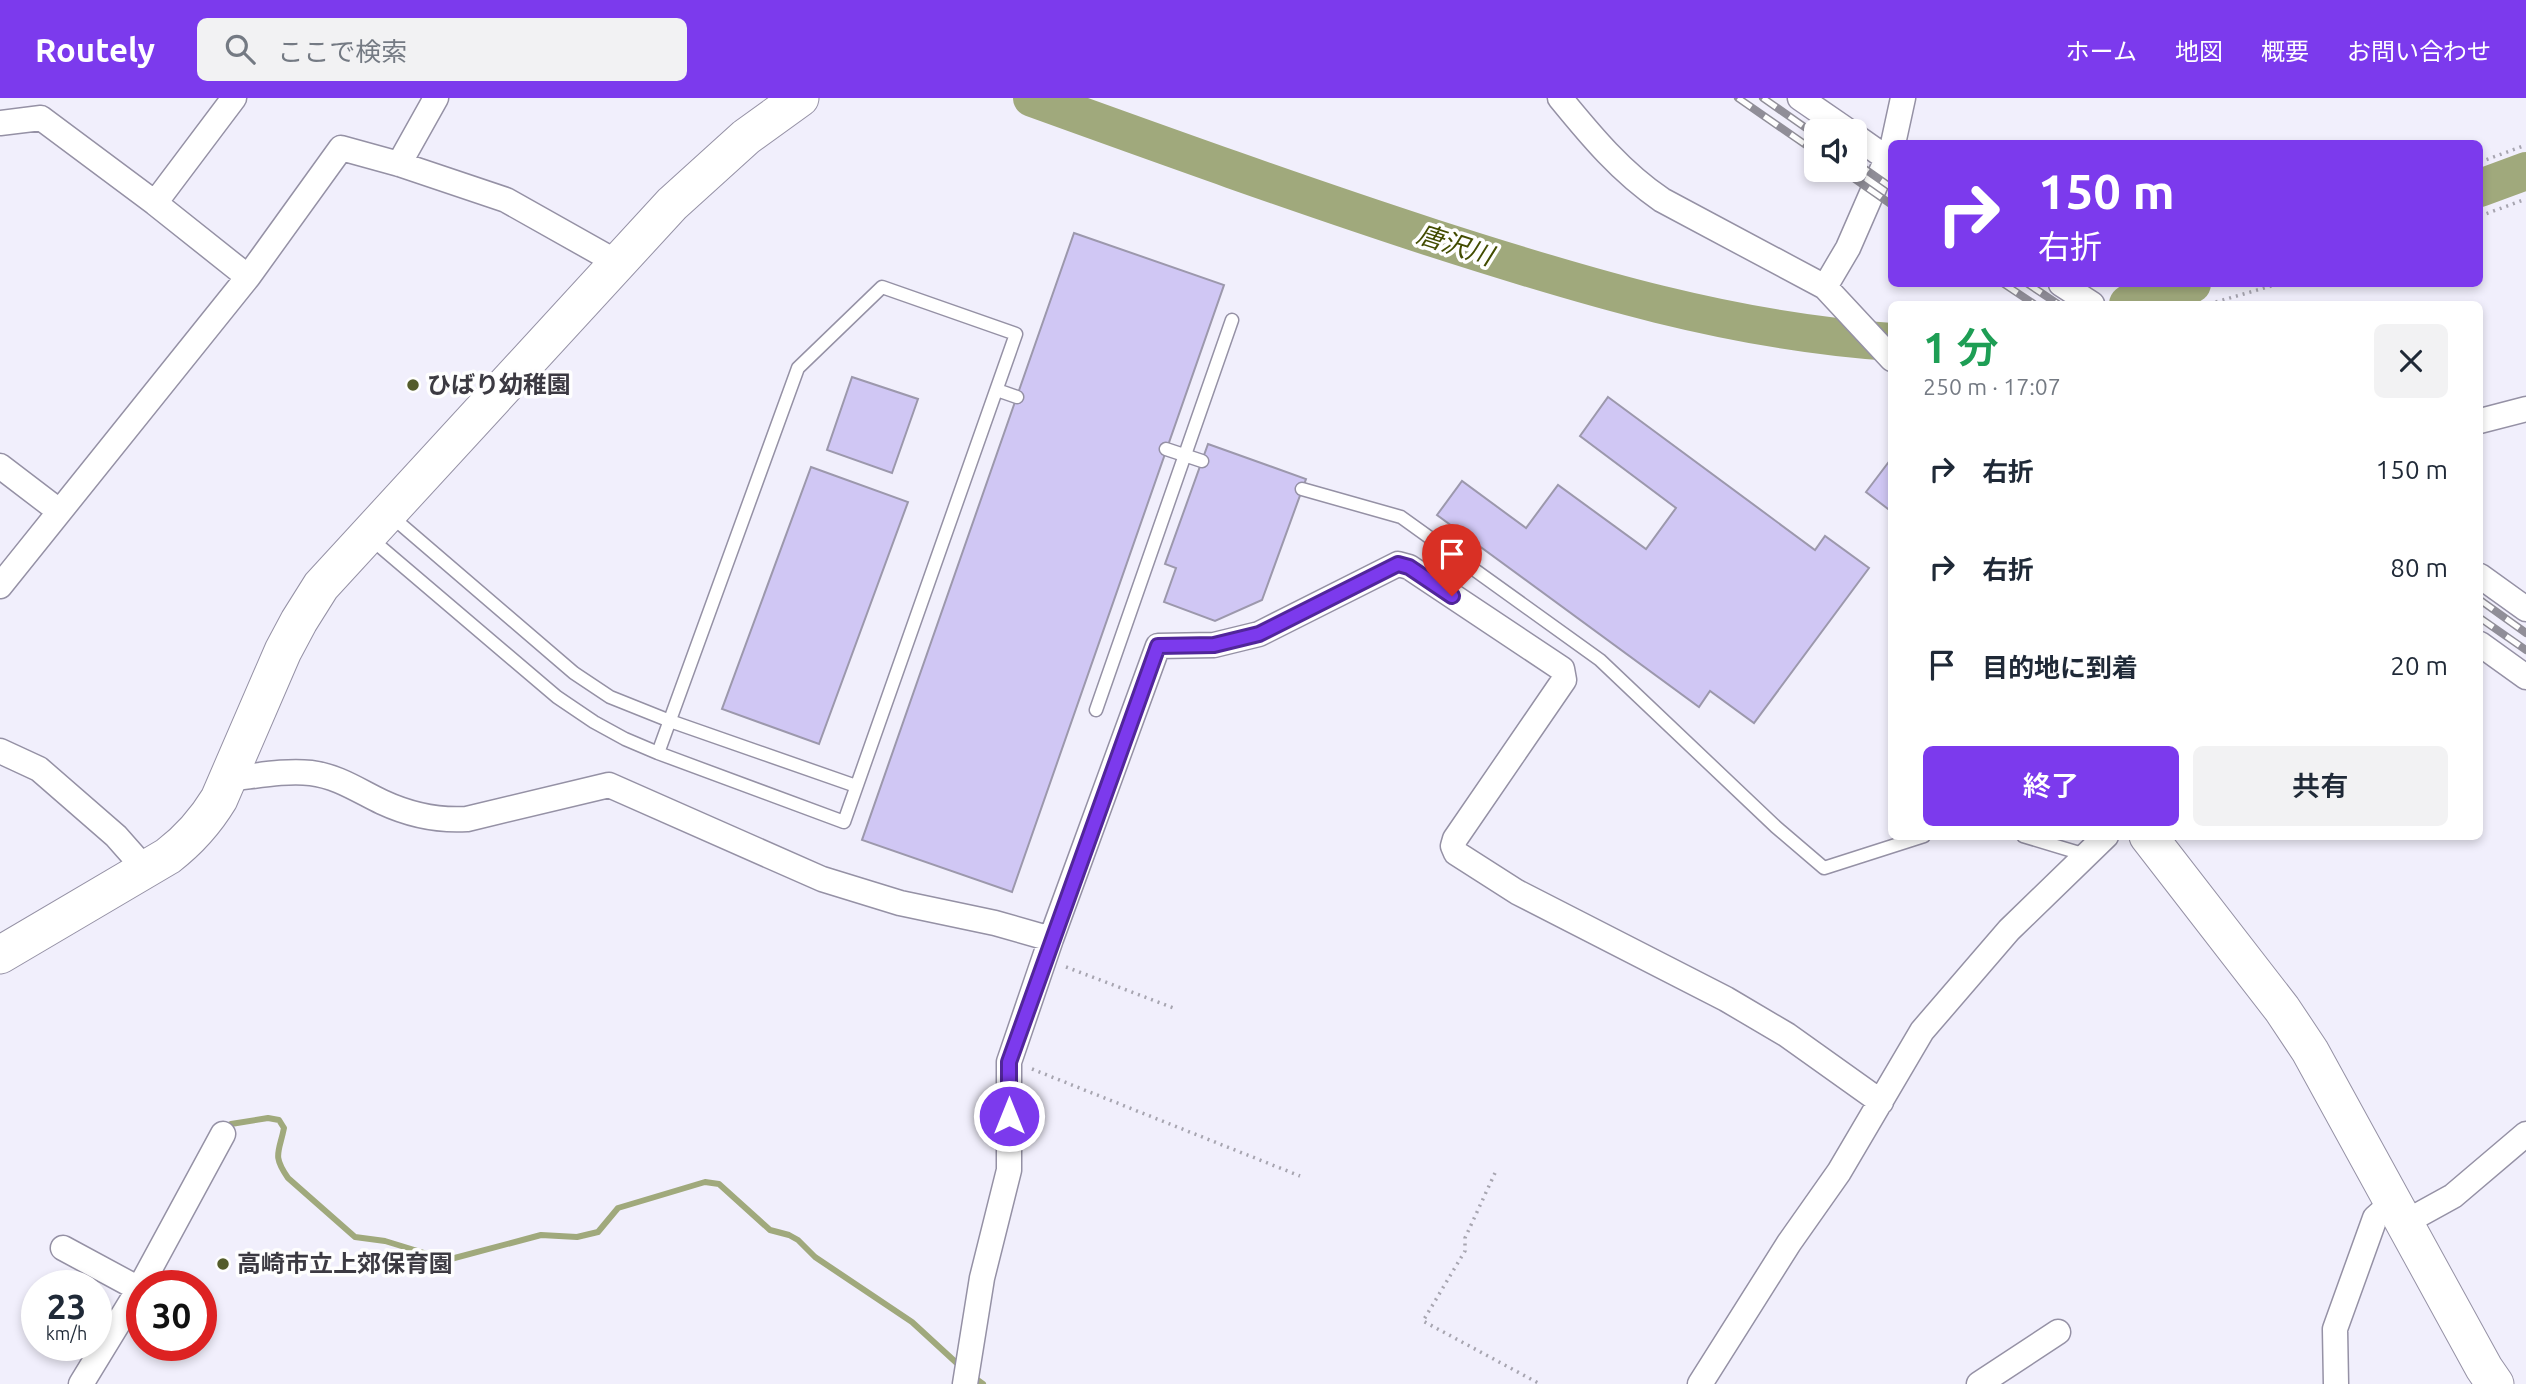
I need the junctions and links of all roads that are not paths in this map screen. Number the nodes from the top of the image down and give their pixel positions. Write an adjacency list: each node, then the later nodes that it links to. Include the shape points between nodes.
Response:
1 (234, 98): 14 (street)
2 (436, 98): 13 (street)
3 (800, 98): 15 (street, via 746,137 690,187)
4 (1560, 98): 17 (street, via 1637,183)
5 (1800, 98): 7 (street)
6 (1903, 98): 9 (street)
7 (1831, 119)
8 (0, 122): 14 (street, via 41,118)
9 (1894, 140)
10 (1867, 142): 11 (street)
11 (1888, 152)
12 (1888, 160): 17 (street)
13 (399, 164): 15 (street, via 506,200); 16 (street, via 341,148)
14 (155, 203): 16 (street)
15 (618, 263): 32 (street)
16 (248, 278): 31 (street)
17 (1825, 287): 21 (street)
18 (2065, 287): 19 (street)
19 (2086, 301)
20 (1232, 320): 27 (lane)
21 (1888, 355)
22 (997, 390): 23 (lane); 39 (lane, via 1017,334 882,287 798,368); 43 (lane)
23 (1017, 397)
24 (2526, 409): 25 (street)
25 (2483, 420)
26 (1166, 449): 27 (lane)
27 (1184, 456): 28 (lane); 38 (lane)
28 (1202, 461)
29 (0, 466): 31 (street)
30 (1302, 489): 44 (lane, via 1401,517 1600,660 1824,868)
31 (59, 511): 34 (street)
32 (377, 525): 39 (lane, via 574,673 610,697); 41 (lane, via 557,697); 42 (street, via 321,586 299,621)
33 (2483, 578): 35 (street)
34 (0, 586)
35 (2526, 609)
36 (2483, 646): 37 (street)
37 (2526, 677)
38 (1096, 710)
39 (670, 721): 41 (lane); 43 (lane)
40 (0, 751): 49 (street, via 39,769 116,836)
41 (658, 753): 43 (lane, via 844,822)
42 (229, 779): 49 (street, via 190,839); 50 (street, via 312,773 402,811 447,820 609,785 822,879 900,903 995,923)
43 (856, 786)
44 (1912, 840)
45 (2036, 840): 48 (lane)
46 (2102, 840): 48 (street)
47 (2151, 840): 55 (street, via 2310,1051)
48 (2087, 855): 52 (street, via 2009,930 1922,1031)
49 (146, 870): 51 (street)
50 (1048, 949): 52 (street, via 1158,646 1214,645 1259,634 1398,564 1562,669 1564,680 1455,839 1456,853 1517,892 1726,999 1787,1035); 62 (street, via 1009,1062 1009,1170 982,1278)
51 (0, 955)
52 (1881, 1102): 63 (street)
53 (223, 1134): 57 (street)
54 (2526, 1134): 55 (street, via 2453,1196)
55 (2399, 1212): 65 (street, via 2375,1218 2335,1329); 66 (street)
56 (63, 1248): 58 (street)
57 (149, 1270)
58 (126, 1282)
59 (126, 1310): 61 (street)
60 (2058, 1332): 64 (street)
61 (81, 1384)
62 (965, 1384)
63 (1700, 1384)
64 (1979, 1384)
65 (2336, 1384)
66 (2495, 1384)

